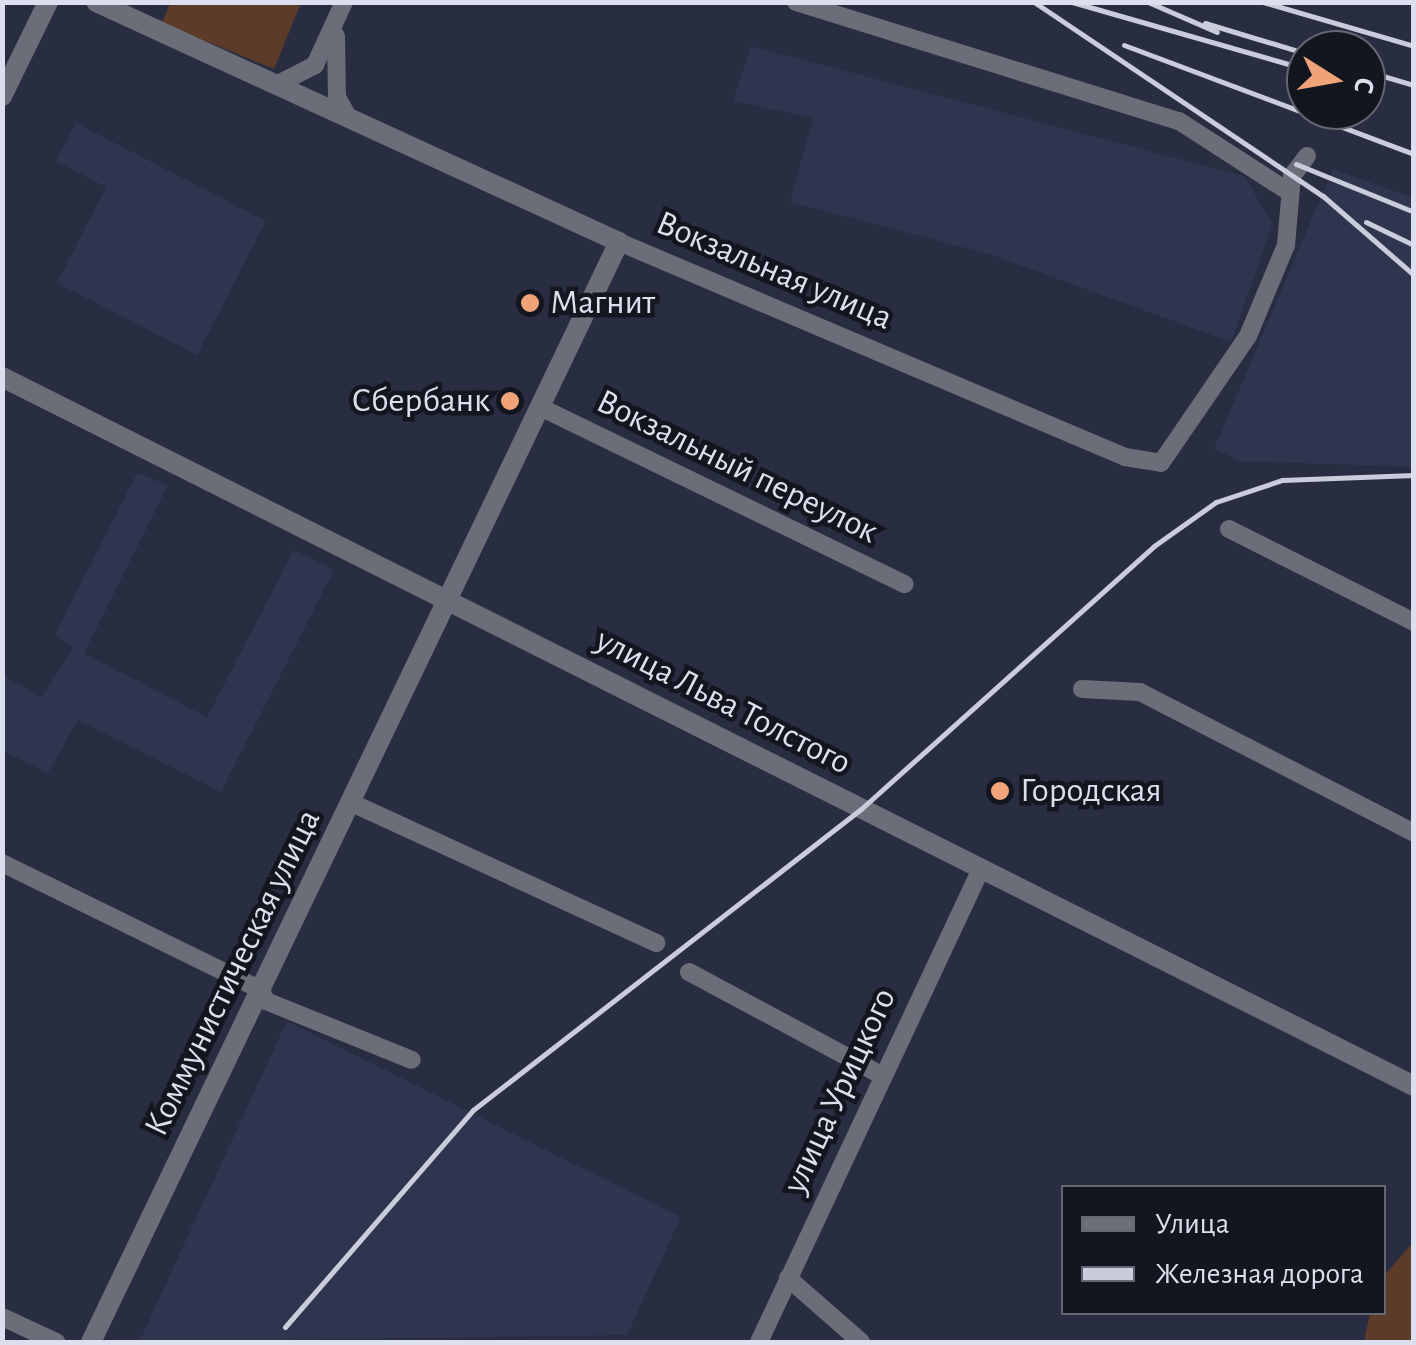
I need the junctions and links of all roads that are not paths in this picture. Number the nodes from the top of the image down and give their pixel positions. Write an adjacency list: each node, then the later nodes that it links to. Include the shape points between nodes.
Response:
1 (48, 2): 7 (street)
2 (96, 2): 6 (street, Вокзальная улица)
3 (344, 2): 5 (street)
4 (796, 2): 10 (street, via 1179,121)
5 (336, 32): 6 (street, via 315,64); 8 (street, via 334,72)
6 (276, 85): 8 (street, Вокзальная улица)
7 (2, 96)
8 (357, 121): 11 (street, Вокзальная улица)
9 (1307, 156): 10 (street)
10 (1289, 192): 11 (street, Вокзальная улица, via 1286,245 1248,336 1161,462 1125,458)
11 (619, 242): 13 (street)
12 (2, 377): 16 (street, улица Льва Толстого)
13 (542, 408): 15 (street, Вокзальный переулок); 16 (street, Коммунистическая улица)
14 (1230, 529): 17 (street)
15 (904, 584)
16 (451, 600): 19 (street, Коммунистическая улица); 22 (street, улица Льва Толстого)
17 (1414, 622)
18 (1082, 690): 20 (street, via 1140,692)
19 (352, 803): 23 (street); 25 (street, Коммунистическая улица)
20 (1414, 832)
21 (2, 863): 25 (street)
22 (981, 869): 27 (street, улица Урицкого); 28 (street, улица Льва Толстого)
23 (656, 943)
24 (689, 972): 27 (street)
25 (261, 990): 26 (street, via 266,1002); 32 (street, Коммунистическая улица)
26 (412, 1060)
27 (883, 1076): 29 (street, улица Урицкого)
28 (1414, 1086)
29 (788, 1278): 33 (street, улица Урицкого); 34 (street)
30 (2, 1317): 31 (street)
31 (56, 1342)
32 (91, 1342)
33 (758, 1342)
34 (861, 1342)

